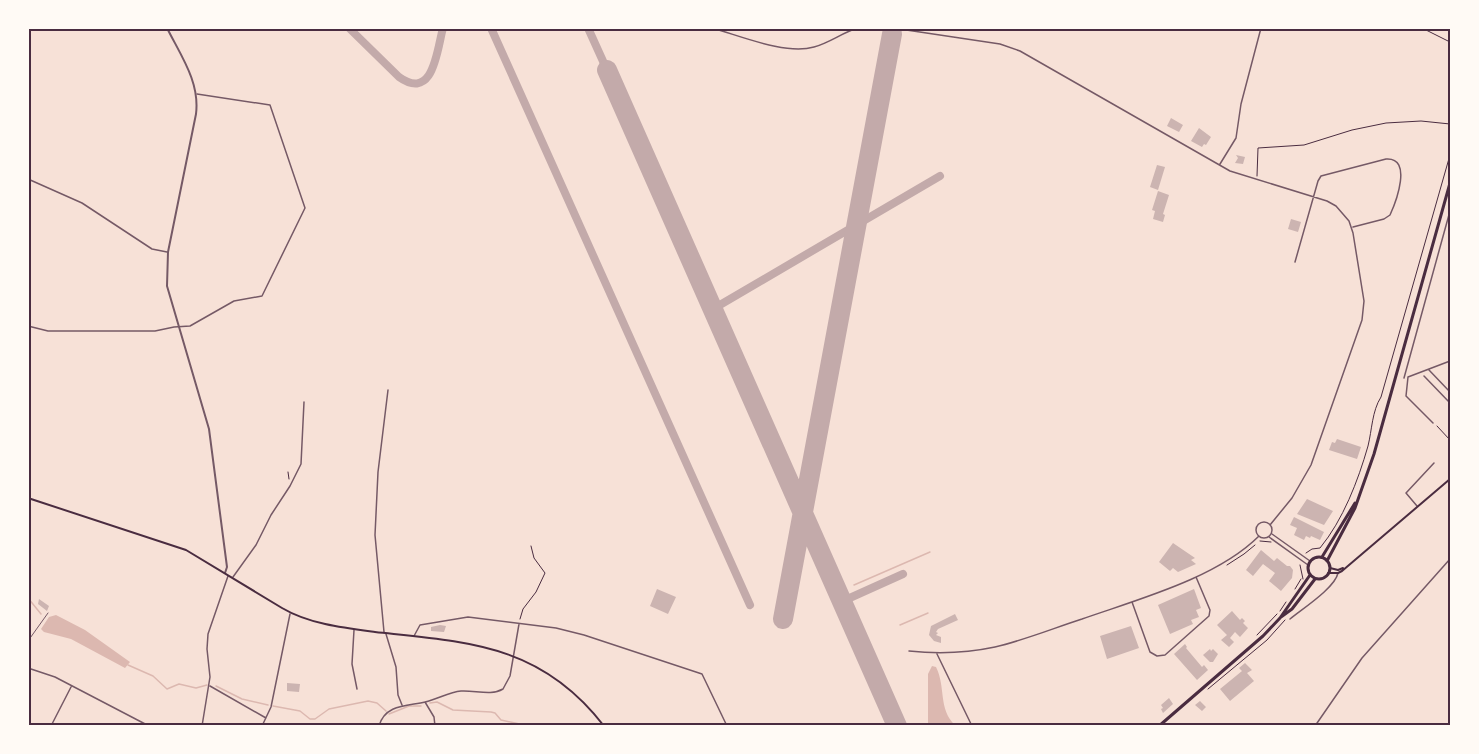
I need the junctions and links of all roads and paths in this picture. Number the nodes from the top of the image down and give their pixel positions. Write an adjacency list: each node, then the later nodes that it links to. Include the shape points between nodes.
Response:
1 (167, 28): 8 (street)
2 (712, 28): 3 (street, via 799,49 823,44)
3 (857, 28)
4 (893, 28): 11 (street, via 989,42 1020,51)
5 (1261, 28): 11 (street, via 1236,138)
6 (1422, 28): 7 (path)
7 (1450, 42)
8 (196, 94): 22 (street, via 196,114); 25 (street, via 270,105 306,210 262,296 234,301 194,324)
9 (1450, 124): 13 (path, via 1400,121 1304,145 1258,148)
10 (1450, 155): 21 (path)
11 (1220, 165): 13 (street)
12 (28, 179): 22 (street, via 82,202 152,249)
13 (1256, 180): 15 (street)
14 (1450, 183): 43 (main road, via 1374,454)
15 (1313, 197): 17 (street, via 1336,206); 17 (street, via 1323,175 1386,159 1397,162 1402,172 1390,215); 23 (street)
16 (1450, 212): 18 (street)
17 (1352, 227): 45 (street, via 1364,301 1362,320 1311,465)
18 (1446, 231): 19 (street); 29 (street, via 1404,378)
19 (1450, 231)
20 (1431, 234): 21 (path)
21 (1426, 235): 50 (path, via 1358,475 1322,546)
22 (168, 252): 25 (street, via 166,286)
23 (1295, 262)
24 (28, 326): 25 (street, via 48,331 149,332)
25 (177, 327): 59 (street, via 209,429)
26 (1450, 362): 27 (street)
27 (1429, 369): 29 (street); 30 (street)
28 (1424, 376): 32 (street)
29 (1408, 377): 36 (street, via 1406,396)
30 (1443, 384): 32 (street); 33 (street)
31 (388, 390): 73 (street, via 375,525)
32 (1437, 390): 35 (street)
33 (1450, 392)
34 (304, 402): 62 (street, via 301,464)
35 (1450, 403)
36 (1433, 423): 37 (path)
37 (1450, 440)
38 (1434, 463): 44 (street, via 1406,493)
39 (288, 472): 41 (path)
40 (1450, 478): 44 (main road)
41 (289, 479)
42 (28, 498): 59 (main road, via 180,548)
43 (1357, 500): 51 (main road); 53 (main road)
44 (1418, 506): 57 (main road)
45 (1270, 525): 46 (street); 47 (street, via 1259,525)
46 (1271, 533): 48 (street); 55 (street)
47 (1259, 536): 48 (street); 61 (street, via 1232,559)
48 (1269, 537): 55 (street)
49 (531, 546): 71 (path, via 535,561 545,573)
50 (1305, 555)
51 (1322, 558): 53 (main road); 55 (main road)
52 (1450, 560): 98 (street, via 1362,658)
53 (1327, 561): 56 (main road)
54 (1300, 563): 64 (path, via 1302,578)
55 (1309, 563): 60 (main road)
56 (1330, 568): 57 (main road); 58 (main road)
57 (1338, 572): 58 (main road); 70 (street, via 1338,578)
58 (1328, 573): 63 (main road)
59 (227, 574): 62 (main road); 81 (street, via 208,634)
60 (1310, 575): 63 (main road); 69 (main road)
61 (1195, 576): 66 (street); 66 (street, via 1209,616 1166,654 1157,656 1150,652)
62 (233, 578): 67 (main road)
63 (1316, 579): 69 (main road)
64 (1290, 596)
65 (1288, 599): 74 (path)
66 (1132, 602): 78 (street, via 1015,642)
67 (290, 613): 72 (main road); 87 (street)
68 (48, 614): 76 (lane)
69 (1280, 618): 97 (main road)
70 (1291, 619): 84 (path, via 1286,619)
71 (519, 623): 75 (street, via 457,618 420,625); 79 (street); 95 (street, via 573,632 702,674)
72 (354, 629): 73 (main road); 83 (street, via 352,664)
73 (385, 633): 75 (main road); 86 (street)
74 (1258, 634)
75 (414, 636): 79 (main road, via 468,642)
76 (28, 641)
77 (909, 651): 78 (street)
78 (937, 653): 96 (street)
79 (513, 655): 85 (street, via 509,682 500,691 456,692); 94 (main road, via 562,683)
80 (28, 668): 82 (street)
81 (209, 685): 87 (street); 90 (street)
82 (72, 686): 88 (street); 89 (street)
83 (357, 689)
84 (1206, 691)
85 (425, 702): 86 (street); 93 (street)
86 (402, 705): 92 (street, via 384,714)
87 (266, 718): 91 (street)
88 (51, 726)
89 (149, 726)
90 (202, 726)
91 (262, 726)
92 (379, 726)
93 (435, 726)
94 (604, 726)
95 (727, 726)
96 (972, 726)
97 (1159, 726)
98 (1316, 726)

